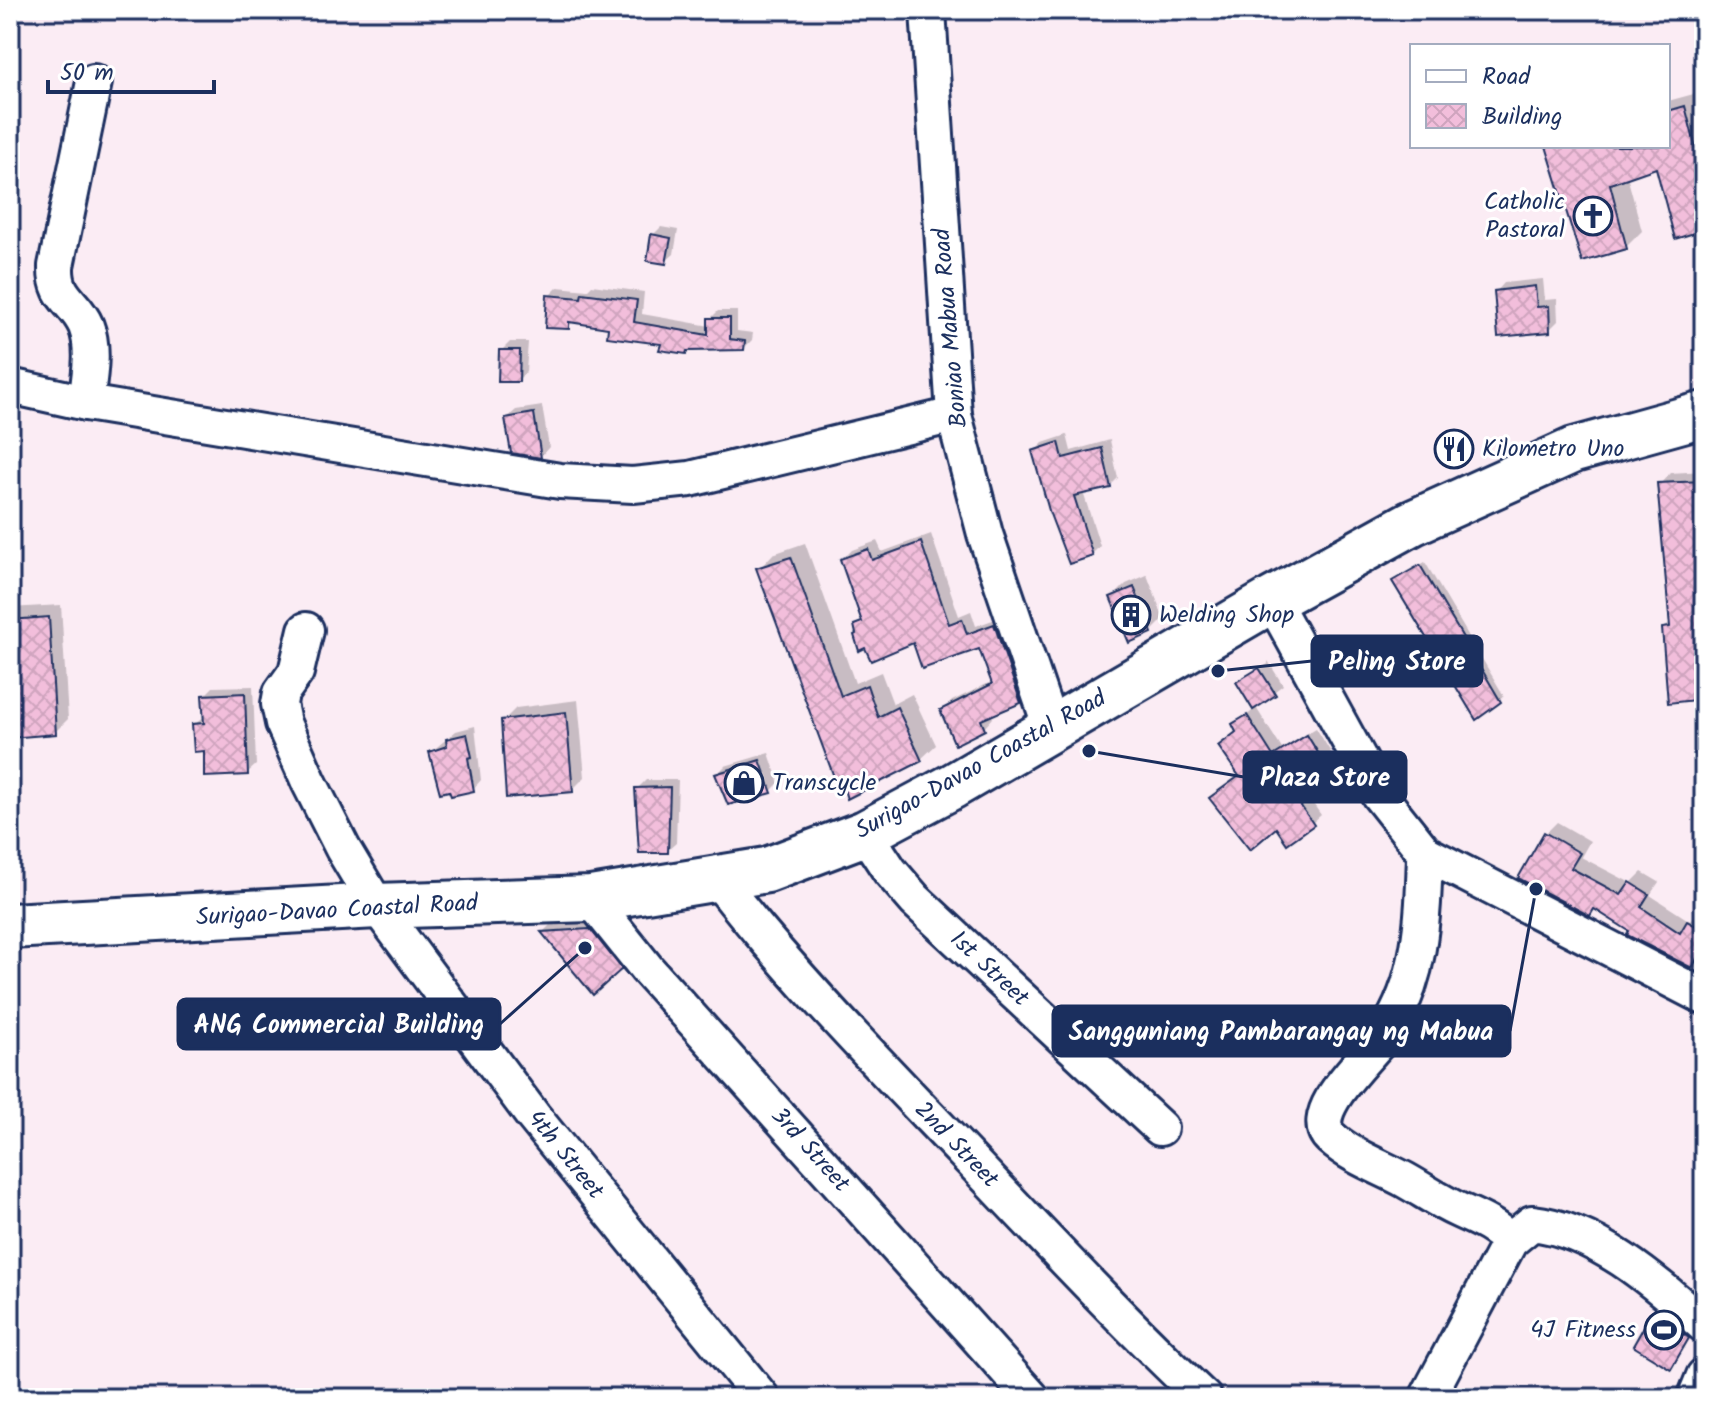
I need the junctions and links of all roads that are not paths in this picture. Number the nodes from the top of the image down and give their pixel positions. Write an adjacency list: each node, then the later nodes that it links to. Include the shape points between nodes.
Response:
1 (928, 10): 6 (street, Boniao Mabua Road)
2 (94, 82): 4 (street, via 55,284 85,323 89,338)
3 (10, 386): 4 (street)
4 (86, 403): 6 (street, via 560,481 633,485 690,479)
5 (1704, 414): 7 (highway, Surigao-Davao Coastal Road, via 1574,450 1412,523)
6 (954, 415): 9 (street, Boniao Mabua Road, via 985,534)
7 (1272, 600): 9 (highway, Surigao-Davao Coastal Road); 11 (street, via 1379,795)
8 (306, 630): 14 (street, 4th Street, via 296,672 281,693 283,723 343,849)
9 (1051, 728): 10 (highway, Surigao-Davao Coastal Road)
10 (865, 833): 12 (highway, Surigao-Davao Coastal Road, via 767,870); 17 (street, 1st Street, via 915,900)
11 (1425, 853): 16 (street); 18 (street, via 1413,982 1375,1050 1329,1104 1324,1125 1328,1136 1353,1154 1477,1217)
12 (719, 881): 13 (highway, Surigao-Davao Coastal Road); 23 (street, 2nd Street, via 894,1079)
13 (591, 899): 14 (highway, Surigao-Davao Coastal Road); 22 (street, 3rd Street, via 647,969)
14 (377, 906): 15 (highway, Surigao-Davao Coastal Road); 21 (street, 4th Street, via 533,1116)
15 (10, 926)
16 (1704, 997)
17 (1160, 1128)
18 (1510, 1241): 19 (street, via 1532,1223 1559,1226 1658,1284); 24 (street)
19 (1704, 1325)
20 (1704, 1376): 25 (street)
21 (762, 1398)
22 (1032, 1398)
23 (1204, 1398)
24 (1427, 1398)
25 (1695, 1398)

